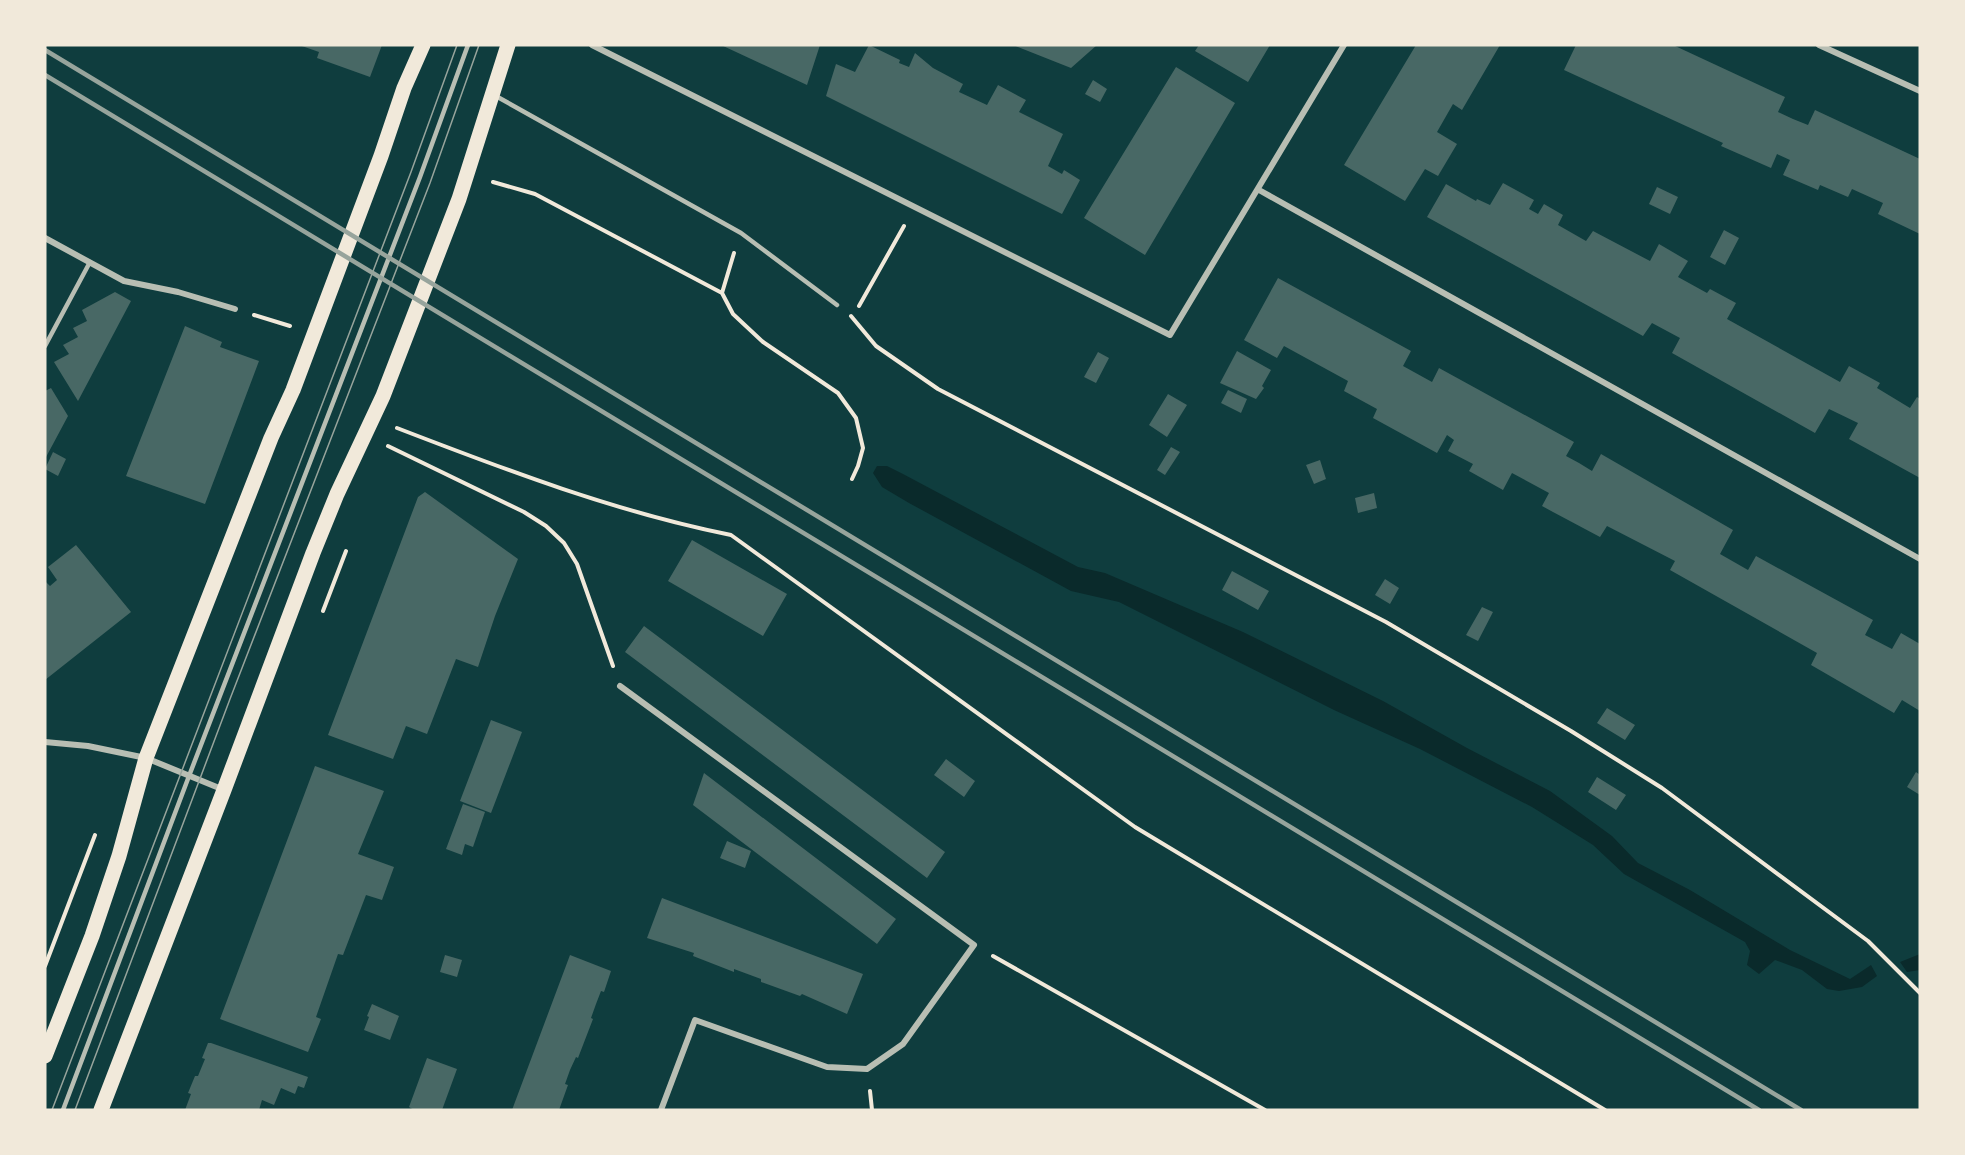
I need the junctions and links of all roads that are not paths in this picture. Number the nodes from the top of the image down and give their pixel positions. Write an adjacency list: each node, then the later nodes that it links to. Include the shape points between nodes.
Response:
1 (423, 45): 18 (main road, via 320,319)
2 (468, 45): 19 (lane)
3 (508, 45): 8 (main road)
4 (592, 45): 9 (street, via 1170,335)
5 (1344, 45): 9 (street)
6 (1819, 45): 7 (street)
7 (1920, 91)
8 (491, 94): 12 (lane, via 741,233); 20 (main road, via 459,199 396,364 313,553)
9 (1259, 190): 15 (street)
10 (45, 238): 11 (street)
11 (90, 262): 13 (street, via 124,281); 14 (lane)
12 (837, 305)
13 (235, 309)
14 (45, 346)
15 (1920, 559)
16 (620, 686): 24 (street, via 974,945 903,1044 867,1069 827,1067 695,1020)
17 (45, 742): 18 (street)
18 (146, 758): 19 (street); 21 (main road, via 92,936)
19 (189, 776): 20 (street); 22 (lane)
20 (224, 790): 23 (main road)
21 (45, 1056)
22 (63, 1110)
23 (101, 1110)
24 (661, 1110)

